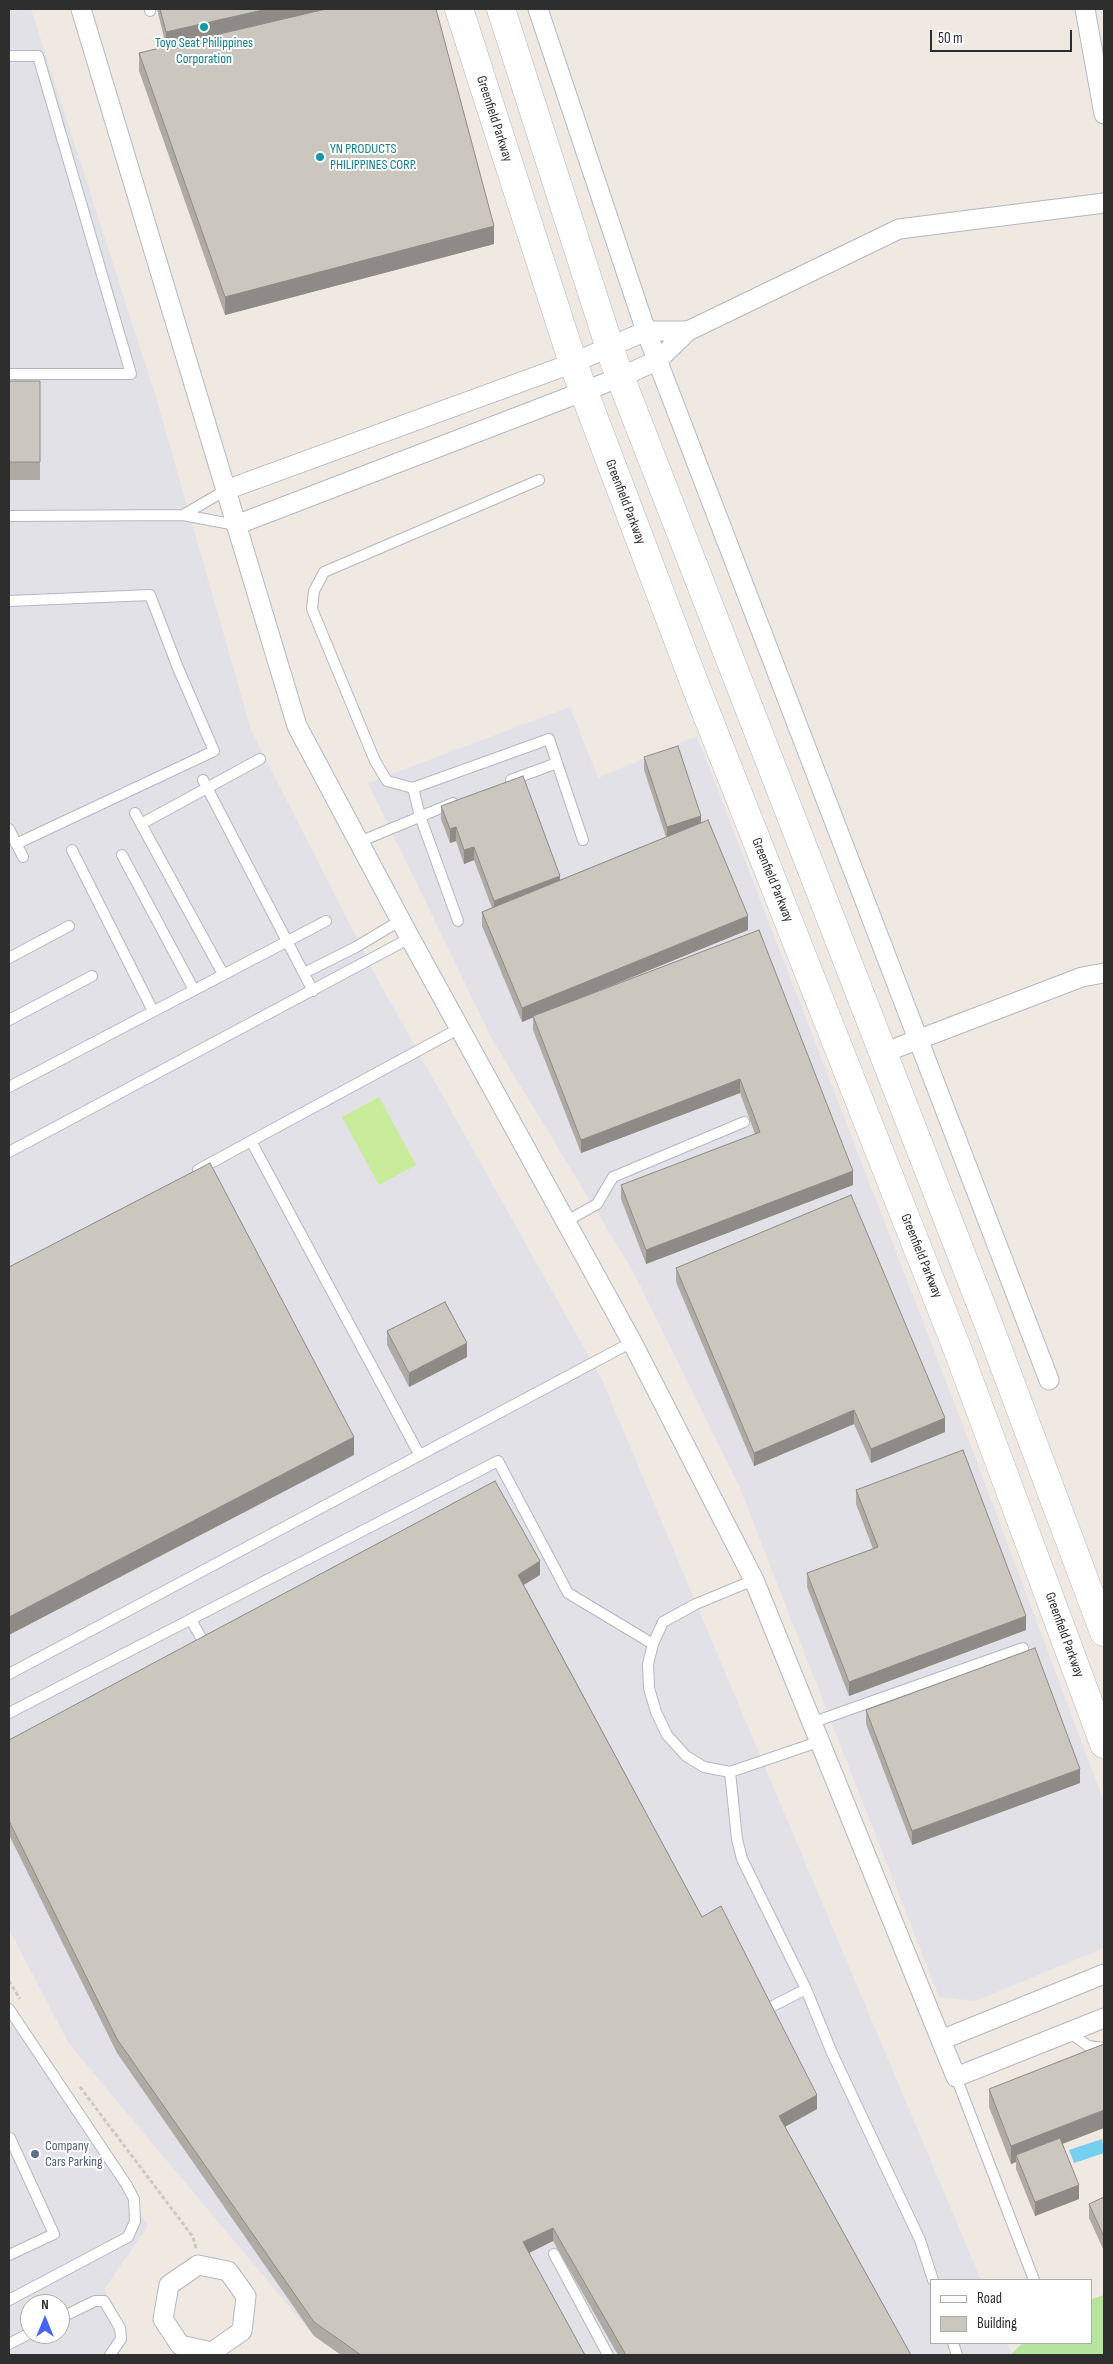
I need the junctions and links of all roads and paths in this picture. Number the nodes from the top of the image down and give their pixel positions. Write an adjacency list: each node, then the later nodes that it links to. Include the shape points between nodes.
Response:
1 (81, 9): 18 (street)
2 (459, 9): 13 (main road, Greenfield Parkway)
3 (501, 9): 11 (main road)
4 (538, 9): 9 (street)
5 (1085, 9): 7 (street)
6 (9, 56): 14 (lane, via 38,56 131,374)
7 (1104, 114)
8 (1104, 203): 10 (street, via 899,230)
9 (646, 331): 10 (street); 11 (street); 12 (street)
10 (688, 331): 12 (street)
11 (610, 348): 13 (street); 15 (main road)
12 (658, 360): 15 (street); 55 (street)
13 (572, 363): 16 (main road, Greenfield Parkway); 18 (street)
14 (9, 374)
15 (621, 377): 16 (street); 56 (main road)
16 (583, 392): 21 (street); 76 (main road, Greenfield Parkway, via 957,1348)
17 (539, 480): 27 (lane, via 324,572 314,591 312,609 376,761 387,781)
18 (226, 490): 19 (lane); 21 (street)
19 (183, 515): 20 (lane); 21 (lane)
20 (9, 516)
21 (236, 525): 34 (street, via 297,726)
22 (9, 602): 35 (lane, via 150,595 214,751)
23 (260, 760): 25 (lane)
24 (556, 763): 26 (lane); 27 (lane, via 549,739); 33 (lane)
25 (205, 784): 31 (lane); 44 (lane)
26 (502, 784)
27 (413, 788): 30 (lane)
28 (465, 798): 30 (lane)
29 (135, 813): 31 (lane)
30 (420, 816): 34 (lane); 41 (lane)
31 (141, 824): 48 (lane)
32 (9, 829): 35 (lane)
33 (583, 840)
34 (360, 842): 39 (street)
35 (16, 844): 38 (lane)
36 (72, 850): 52 (lane)
37 (122, 855): 50 (lane)
38 (23, 857)
39 (401, 920): 43 (street); 46 (lane)
40 (326, 921): 44 (lane)
41 (458, 921)
42 (70, 926): 45 (lane)
43 (410, 938): 51 (lane); 54 (street)
44 (288, 941): 46 (lane); 48 (lane)
45 (9, 958)
46 (304, 973): 51 (lane)
47 (1104, 973): 55 (street, via 1082,977)
48 (223, 974): 50 (lane)
49 (92, 976): 53 (lane)
50 (194, 990): 52 (lane)
51 (313, 991): 60 (lane)
52 (153, 1011): 57 (lane)
53 (9, 1020)
54 (460, 1028): 59 (lane); 62 (street)
55 (919, 1038): 56 (street); 64 (street)
56 (883, 1053): 68 (main road)
57 (9, 1087)
58 (744, 1122): 62 (lane, via 613,1177 597,1204)
59 (251, 1141): 61 (lane); 65 (lane)
60 (9, 1152)
61 (192, 1173)
62 (565, 1222): 63 (street)
63 (632, 1342): 65 (lane); 66 (street)
64 (1049, 1380)
65 (419, 1454): 72 (lane)
66 (754, 1580): 69 (lane, via 696,1604 663,1622); 74 (street)
67 (191, 1620): 69 (lane, via 498,1462 568,1593); 70 (lane); 73 (lane)
68 (1104, 1632)
69 (653, 1644): 77 (lane, via 648,1664 649,1688 667,1735 686,1756 704,1767)
70 (207, 1648)
71 (1023, 1648): 74 (lane)
72 (9, 1674)
73 (9, 1713)
74 (811, 1723): 75 (street)
75 (818, 1742): 77 (lane); 86 (street)
76 (1104, 1744)
77 (730, 1772): 80 (lane, via 742,1860)
78 (1104, 1974): 86 (street)
79 (9, 1980): 81 (path)
80 (806, 1989): 83 (lane); 94 (lane, via 832,2053 920,2240)
81 (24, 2004)
82 (9, 2009): 96 (lane, via 126,2184 134,2199 135,2221 128,2237)
83 (767, 2009)
84 (1104, 2018): 85 (street)
85 (1068, 2031): 87 (lane, via 1088,2046); 88 (street)
86 (941, 2040): 88 (street)
87 (1104, 2048)
88 (956, 2077): 95 (lane)
89 (76, 2081): 93 (path, via 193,2237)
90 (9, 2139): 92 (lane, via 54,2234)
91 (554, 2254): 100 (lane)
92 (9, 2255)
93 (198, 2265): 98 (street, via 169,2285 163,2319); 98 (street, via 228,2271 246,2296 242,2331 212,2352)
94 (933, 2279)
95 (1034, 2279)
96 (9, 2300)
97 (70, 2313): 99 (lane, via 95,2301 104,2301 120,2328 121,2339)
98 (177, 2350)
99 (110, 2355)
100 (608, 2355)

